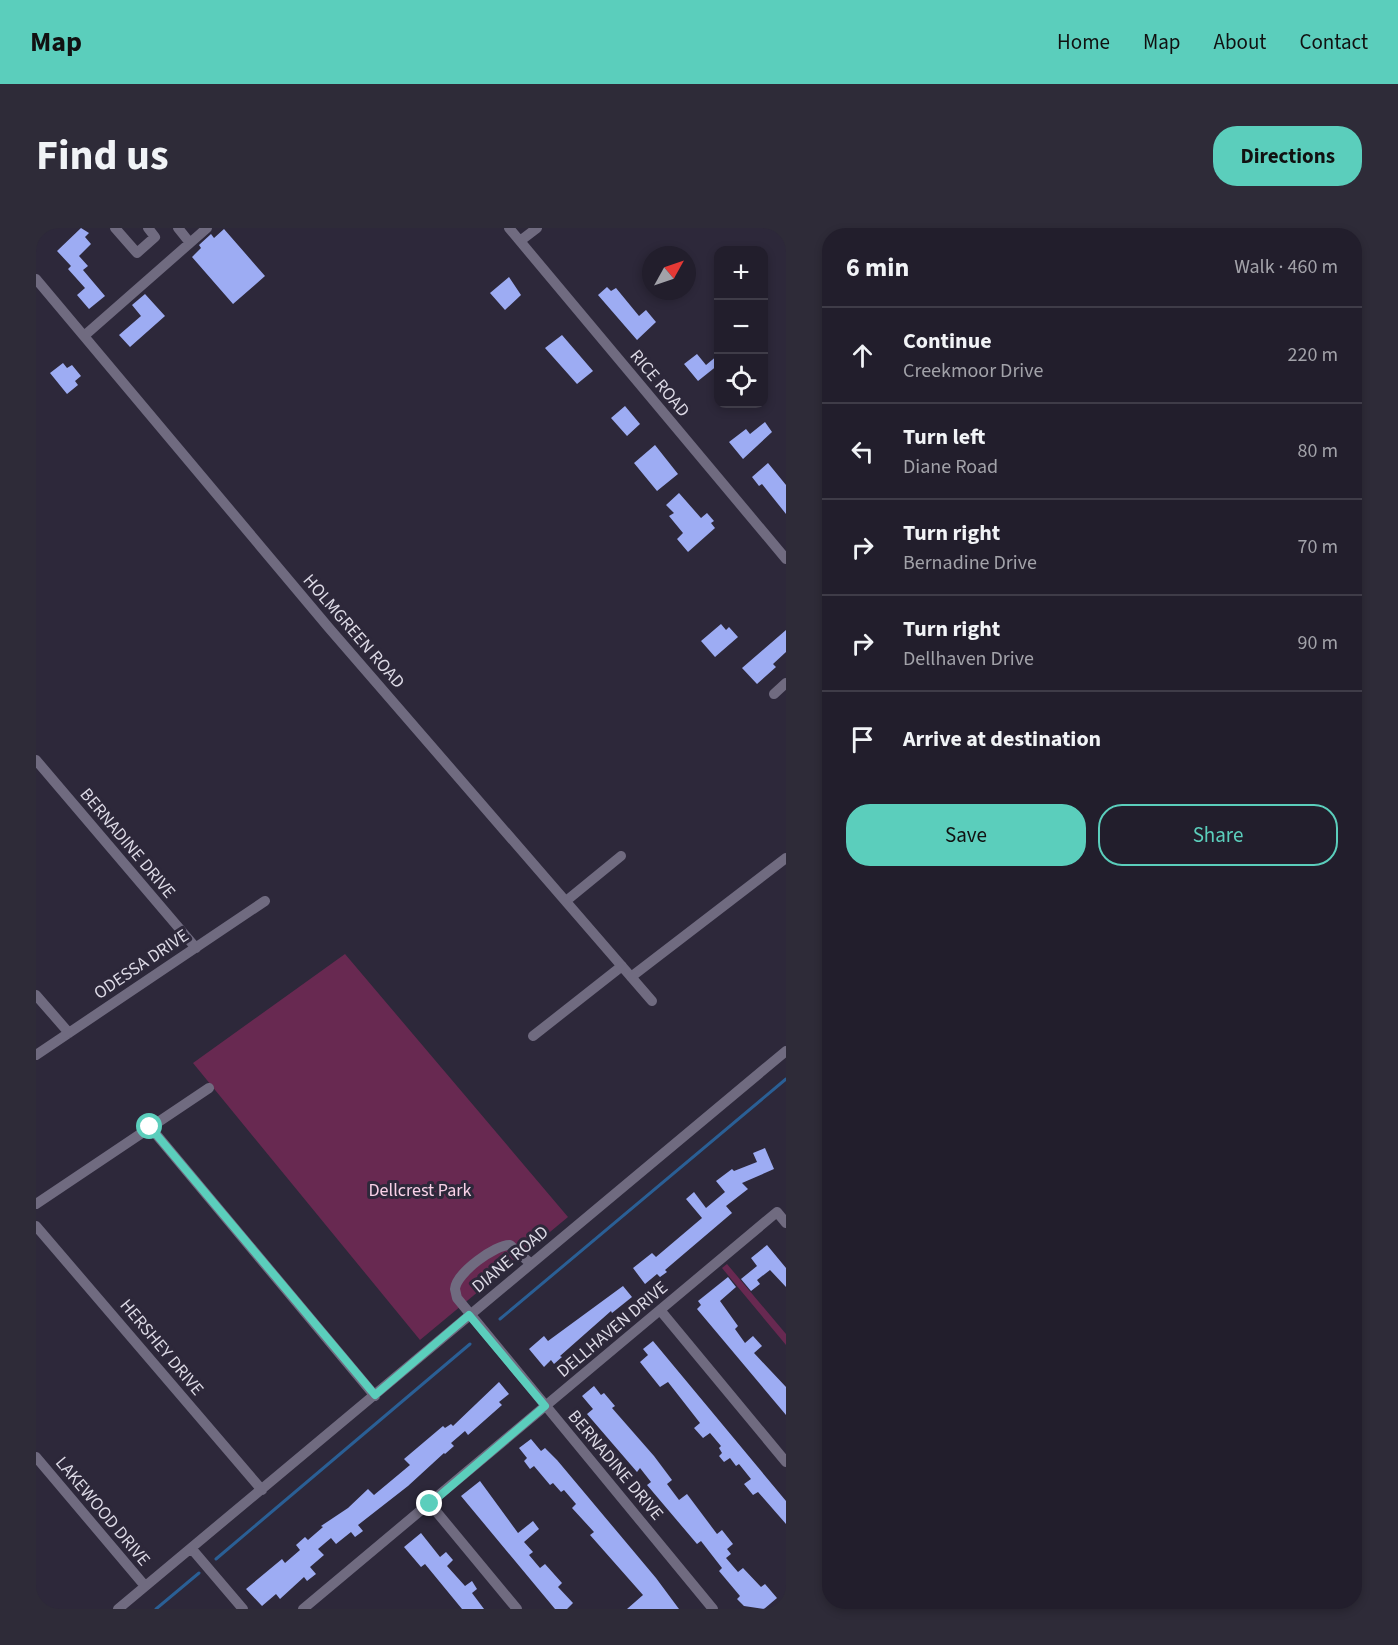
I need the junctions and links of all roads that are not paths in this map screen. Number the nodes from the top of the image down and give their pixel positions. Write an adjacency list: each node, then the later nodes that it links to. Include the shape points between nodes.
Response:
1 (115, 228): 2 (street, via 136,253 156,237)
2 (148, 228)
3 (178, 228): 8 (street)
4 (207, 228): 8 (street)
5 (509, 228): 7 (street, RICE ROAD)
6 (537, 228): 7 (street)
7 (520, 241): 11 (street, RICE ROAD)
8 (190, 243): 10 (street)
9 (36, 279): 10 (street, HOLMGREEN ROAD)
10 (84, 336): 18 (street, HOLMGREEN ROAD)
11 (786, 559)
12 (786, 683): 13 (street)
13 (774, 694)
14 (36, 760): 19 (street, BERNADINE DRIVE)
15 (621, 856): 18 (street)
16 (786, 858): 21 (street)
17 (266, 901): 19 (street, ODESSA DRIVE)
18 (566, 902): 20 (street, HOLMGREEN ROAD)
19 (196, 948): 24 (street, ODESSA DRIVE)
20 (622, 966): 21 (street, HOLMGREEN ROAD); 25 (street)
21 (631, 977): 23 (street, HOLMGREEN ROAD)
22 (36, 995): 24 (street)
23 (652, 1001)
24 (69, 1033): 27 (street, ODESSA DRIVE)
25 (534, 1036)
26 (786, 1051): 33 (street, DIANE ROAD)
27 (36, 1055)
28 (209, 1088): 29 (street)
29 (150, 1127): 30 (street); 36 (street)
30 (36, 1204)
31 (786, 1223): 34 (street, DELLHAVEN DRIVE, via 777,1212)
32 (36, 1226): 40 (street, HERSHEY DRIVE)
33 (531, 1264): 35 (street, DIANE ROAD); 35 (street, BERNADINE DRIVE, via 518,1250 504,1245 461,1275 455,1289)
34 (660, 1310): 37 (street, DELLHAVEN DRIVE); 39 (street)
35 (469, 1315): 36 (street, DIANE ROAD); 37 (street, BERNADINE DRIVE)
36 (375, 1395): 40 (street, DIANE ROAD)
37 (545, 1406): 41 (street, DELLHAVEN DRIVE); 49 (street, BERNADINE DRIVE)
38 (36, 1457): 43 (street, LAKEWOOD DRIVE)
39 (786, 1462)
40 (262, 1490): 42 (street, DIANE ROAD)
41 (430, 1504): 44 (street, DELLHAVEN DRIVE); 48 (street)
42 (191, 1548): 43 (street, DIANE ROAD); 46 (street)
43 (145, 1586): 45 (street, DIANE ROAD)
44 (317, 1605): 47 (street, DELLHAVEN DRIVE)
45 (118, 1609)
46 (243, 1609)
47 (303, 1609)
48 (517, 1609)
49 (713, 1609)

